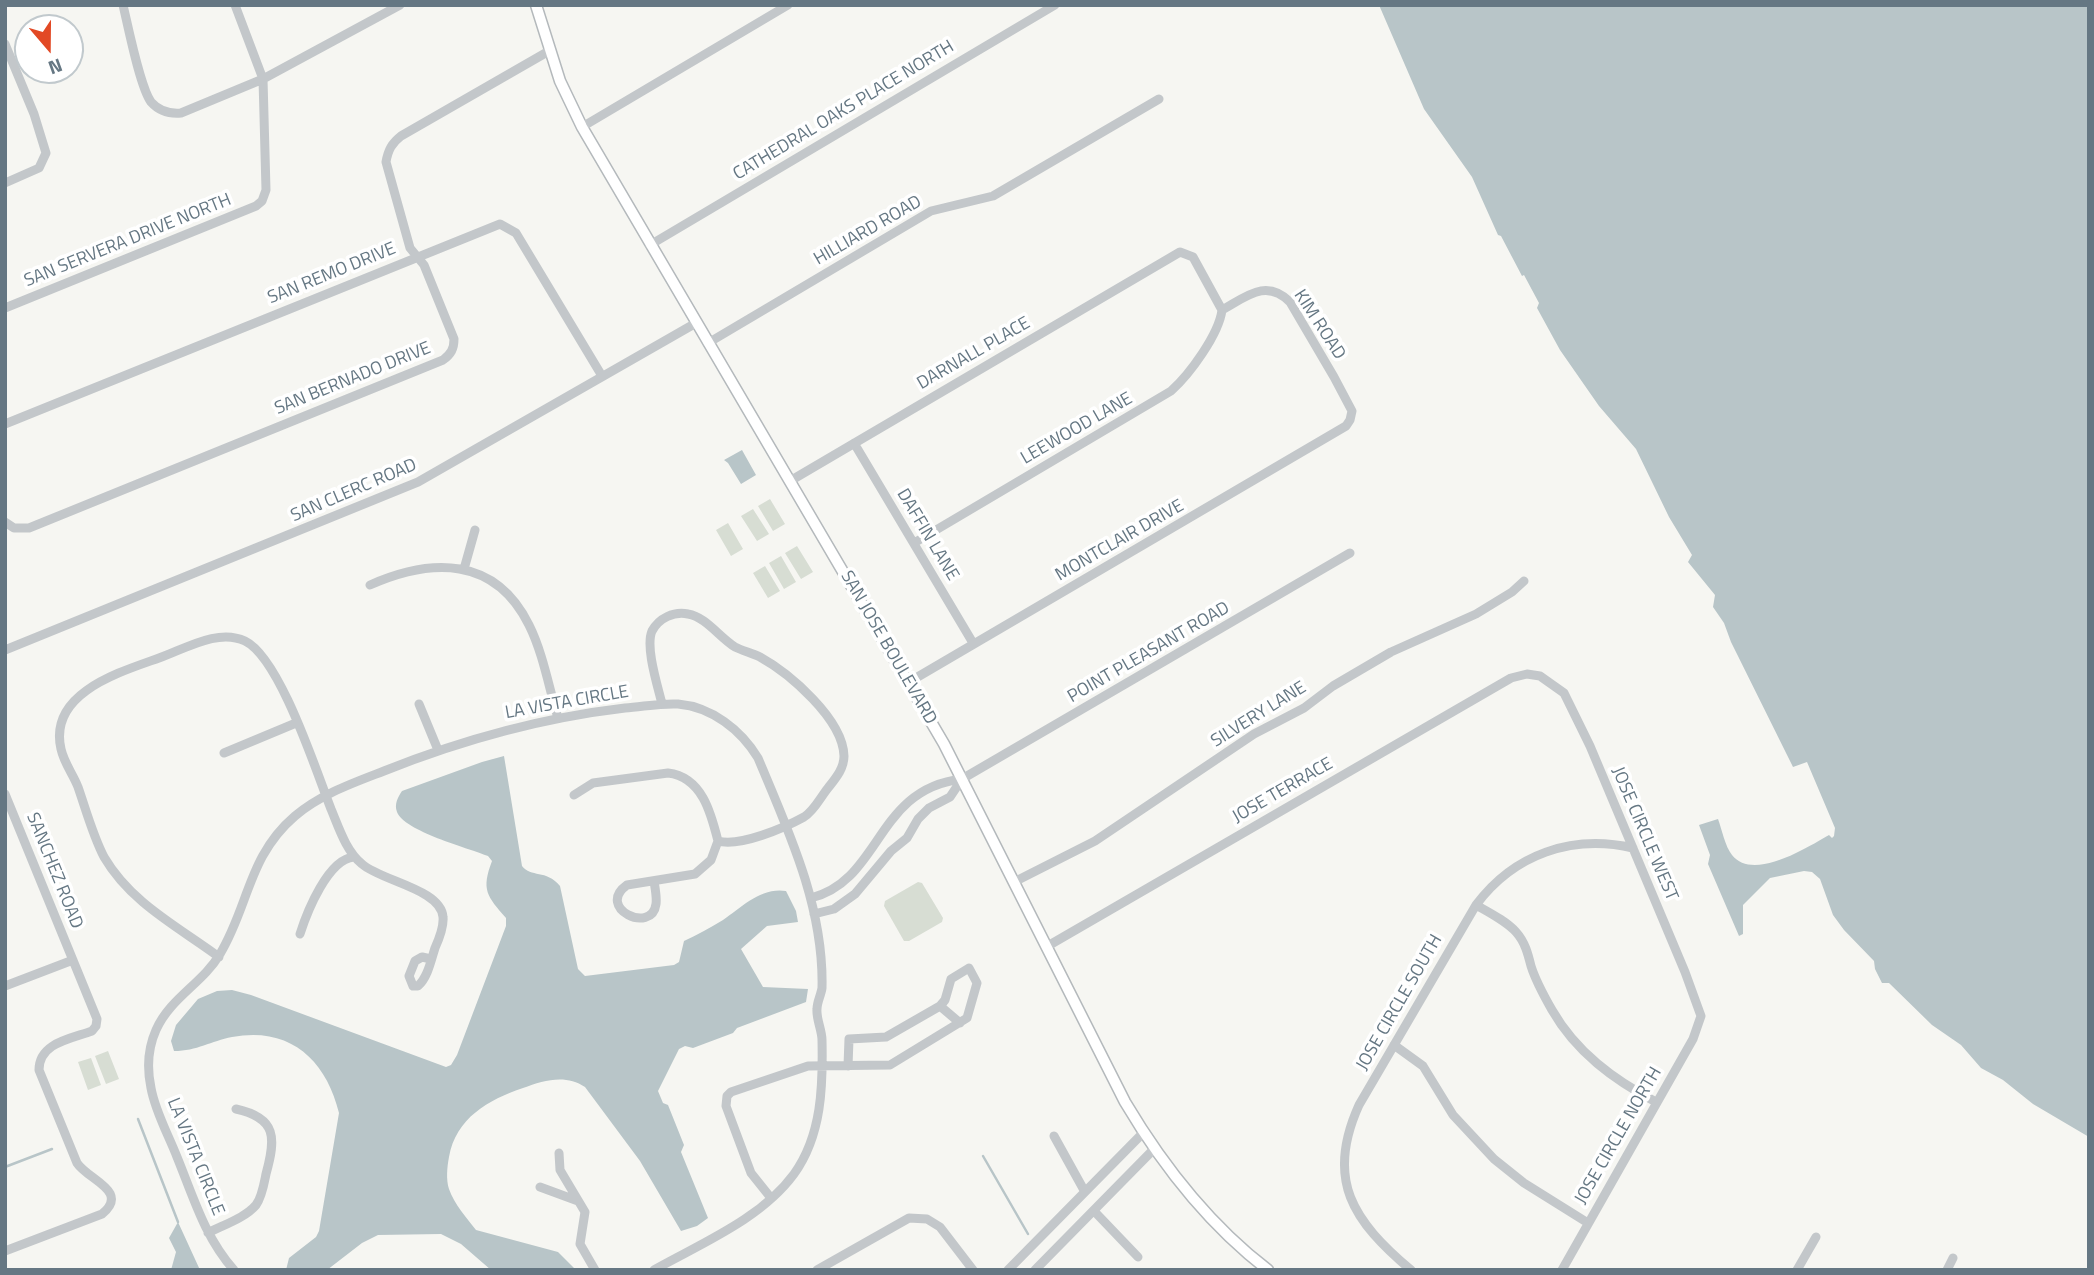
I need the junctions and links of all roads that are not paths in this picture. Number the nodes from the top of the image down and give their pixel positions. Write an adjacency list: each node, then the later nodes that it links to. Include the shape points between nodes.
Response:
1 (123, 5): 9 (street, via 149,97 159,109 181,113)
2 (235, 5): 9 (street)
3 (400, 5): 9 (street)
4 (536, 5): 8 (main road, SAN JOSE BOULEVARD)
5 (789, 5): 11 (street)
6 (1055, 5): 13 (street, CATHEDRAL OAKS PLACE NORTH)
7 (5, 44): 12 (street, via 46,149 33,172)
8 (549, 51): 11 (main road, SAN JOSE BOULEVARD); 14 (street, SAN BERNADO DRIVE, via 393,143 386,162 410,248)
9 (262, 79): 15 (street, SAN SERVERA DRIVE NORTH, via 262,201)
10 (1159, 99): 18 (street, HILLIARD ROAD, via 993,196 930,211)
11 (582, 127): 13 (main road, SAN JOSE BOULEVARD)
12 (5, 183)
13 (650, 245): 17 (main road, SAN JOSE BOULEVARD)
14 (417, 257): 19 (street, SAN REMO DRIVE, via 492,226 509,227); 20 (street, SAN REMO DRIVE); 24 (street, SAN BERNADO DRIVE, via 453,338 454,347 443,360 29,528 13,528)
15 (5, 308)
16 (1222, 310): 21 (street, KIM ROAD, via 1262,290 1282,294 1352,411); 22 (street, DARNALL PLACE, via 1193,257 1180,252); 26 (street, LEEWOOD LANE, via 1201,354 1171,391)
17 (696, 323): 18 (main road, SAN JOSE BOULEVARD); 19 (street, SAN CLERC ROAD)
18 (708, 342): 23 (main road, SAN JOSE BOULEVARD)
19 (601, 376): 32 (street, SAN CLERC ROAD, via 418,482)
20 (5, 424)
21 (1346, 426): 31 (street, MONTCLAIR DRIVE)
22 (854, 443): 23 (street, DARNALL PLACE); 26 (street, DAFFIN LANE)
23 (790, 481): 34 (main road, SAN JOSE BOULEVARD)
24 (5, 522)
25 (475, 530): 28 (street)
26 (914, 543): 31 (street, DAFFIN LANE)
27 (1350, 553): 41 (street, POINT PLEASANT ROAD)
28 (464, 569): 30 (street, via 414,569); 37 (street, via 498,586 521,610 535,639)
29 (1524, 580): 54 (street, SILVERY LANE, via 1476,614 1391,652 1333,685 1095,841)
30 (370, 585)
31 (973, 643): 34 (street, MONTCLAIR DRIVE)
32 (5, 650)
33 (1540, 676): 49 (street, JOSE CIRCLE WEST, via 1564,693); 59 (street, JOSE TERRACE, via 1511,678)
34 (909, 682): 41 (main road, SAN JOSE BOULEVARD)
35 (419, 704): 39 (street)
36 (662, 704): 37 (street, LA VISTA CIRCLE); 45 (street, LA VISTA CIRCLE, via 703,710 736,730 758,758); 45 (street, via 650,644 652,632 660,621 680,613 692,614 738,648 762,658 813,701 832,724 844,756 838,774 809,813)
37 (558, 718): 39 (street, LA VISTA CIRCLE)
38 (296, 723): 40 (street); 44 (street); 60 (street, via 265,660 247,642 216,638 115,675 84,692 67,709 60,726 61,750 103,854 117,876 154,912)
39 (438, 750): 44 (street, LA VISTA CIRCLE)
40 (224, 753)
41 (962, 779): 46 (street, POINT PLEASANT ROAD, via 943,781 902,805); 48 (street, POINT PLEASANT ROAD, via 950,797 929,808); 54 (main road, SAN JOSE BOULEVARD)
42 (5, 794): 62 (street, SANCHEZ ROAD)
43 (574, 794): 47 (street, via 593,783 678,774 695,784 701,794)
44 (325, 795): 50 (street); 60 (street, LA VISTA CIRCLE, via 287,823 261,856)
45 (786, 824): 47 (street, via 741,842); 55 (street, LA VISTA CIRCLE)
46 (878, 837): 48 (street); 51 (street, POINT PLEASANT ROAD)
47 (718, 841): 53 (street, via 705,868 687,877)
48 (894, 848): 52 (street, POINT PLEASANT ROAD)
49 (1633, 848): 56 (street, JOSE CIRCLE SOUTH, via 1597,843 1549,850 1511,869); 65 (street, JOSE CIRCLE WEST)
50 (354, 857): 58 (street, via 341,863 319,888); 61 (street, via 373,872 438,904 443,921)
51 (856, 872): 52 (street); 55 (street, POINT PLEASANT ROAD, via 835,890)
52 (866, 880): 57 (street, POINT PLEASANT ROAD, via 844,904)
53 (654, 881): 53 (street, via 621,889 625,915 647,916 654,911)
54 (1014, 882): 59 (main road, SAN JOSE BOULEVARD)
55 (811, 898): 57 (street, LA VISTA CIRCLE)
56 (1476, 905): 67 (street, JOSE CIRCLE SOUTH); 70 (street, via 1516,932 1539,986 1574,1041 1627,1087)
57 (814, 914): 68 (street, LA VISTA CIRCLE, via 822,990 817,1009)
58 (300, 933)
59 (1046, 947): 72 (main road, SAN JOSE BOULEVARD)
60 (219, 957): 82 (street, LA VISTA CIRCLE, via 168,1009 156,1030 149,1058 156,1107)
61 (431, 959)
62 (73, 960): 63 (street); 84 (street, SANCHEZ ROAD, via 96,1026 45,1051 38,1070 77,1163 107,1186 109,1208)
63 (5, 986)
64 (940, 1006): 66 (street); 66 (street, via 951,979 969,968 978,983 968,1018); 69 (street, via 886,1037 849,1039)
65 (1701, 1016): 70 (street, JOSE CIRCLE NORTH, via 1693,1039)
66 (960, 1023): 69 (street, via 890,1065)
67 (1394, 1045): 81 (street, via 1423,1066 1453,1115 1494,1159); 95 (street, JOSE CIRCLE SOUTH, via 1351,1122 1344,1165 1346,1186 1360,1218)
68 (821, 1065): 69 (street); 78 (street, LA VISTA CIRCLE, via 821,1100 813,1138 793,1176); 78 (street, via 800,1067 727,1096 726,1105 751,1173)
69 (848, 1066)
70 (1656, 1102): 81 (street, JOSE CIRCLE NORTH)
71 (236, 1109): 82 (street, via 254,1113 267,1125 272,1136 268,1167 255,1206)
72 (1143, 1133): 74 (main road, SAN JOSE BOULEVARD); 77 (street)
73 (1054, 1136): 77 (street)
74 (1154, 1149): 80 (street); 94 (main road, SAN JOSE BOULEVARD, via 1207,1215)
75 (559, 1153): 79 (street, via 561,1170)
76 (540, 1187): 79 (street)
77 (1085, 1192): 92 (street)
78 (772, 1198): 89 (street, LA VISTA CIRCLE)
79 (578, 1201): 88 (street, via 585,1212 580,1244)
80 (1094, 1211): 85 (street); 93 (street)
81 (1588, 1223): 96 (street, JOSE CIRCLE NORTH)
82 (208, 1233): 87 (street, LA VISTA CIRCLE)
83 (1816, 1237): 97 (street)
84 (5, 1251)
85 (1139, 1257)
86 (1953, 1258): 98 (street)
87 (234, 1270)
88 (595, 1270)
89 (654, 1270)
90 (817, 1270): 91 (street, via 909,1218 927,1219 940,1227)
91 (973, 1270)
92 (1007, 1270)
93 (1035, 1270)
94 (1268, 1270)
95 (1411, 1270)
96 (1562, 1270)
97 (1797, 1270)
98 (1947, 1270)

